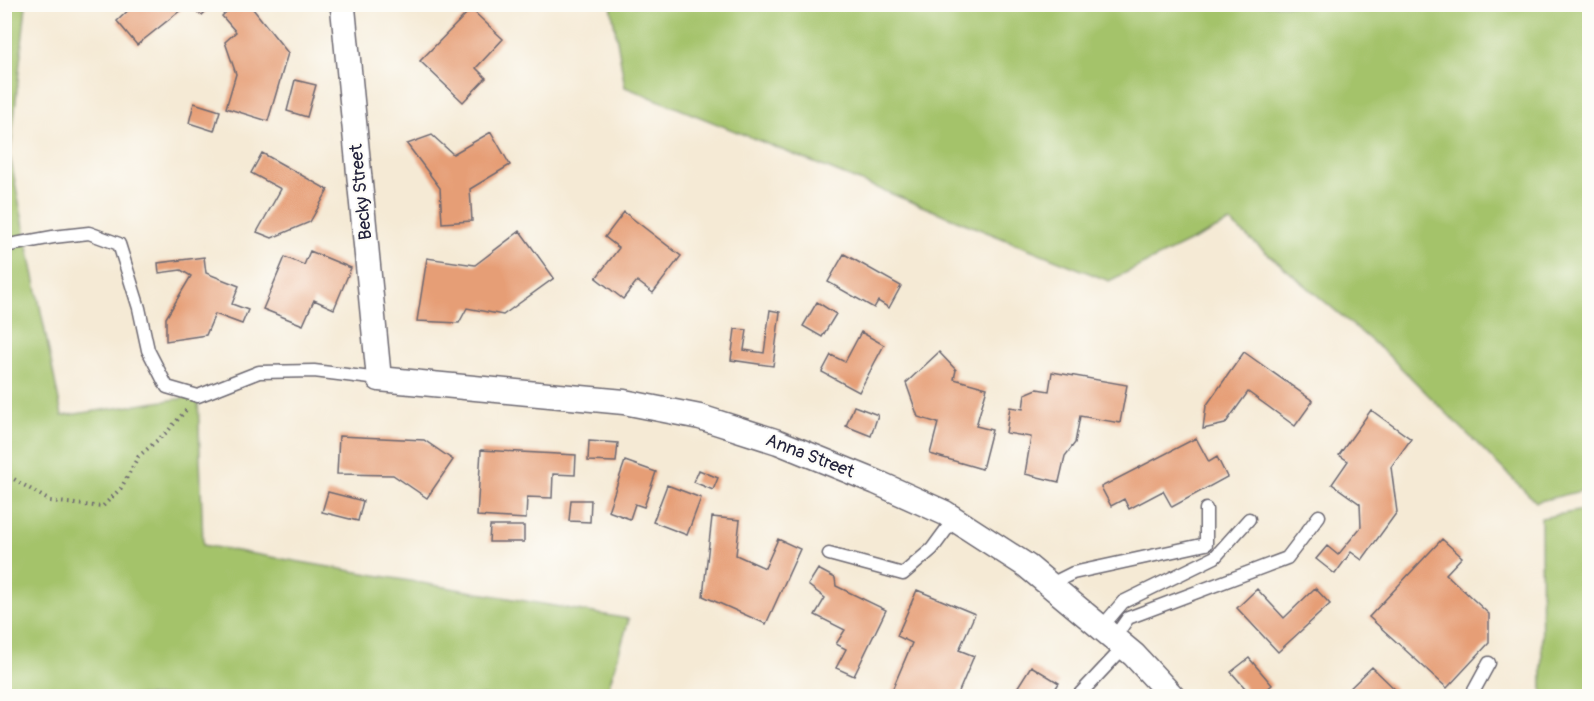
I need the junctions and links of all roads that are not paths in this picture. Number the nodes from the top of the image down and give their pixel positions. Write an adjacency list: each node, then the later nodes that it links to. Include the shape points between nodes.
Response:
1 (341, 4): 3 (street, Becky Street)
2 (4, 246): 3 (lane, via 89,234 118,244 140,308 148,350 167,387 198,396 259,372 314,371)
3 (379, 379): 6 (street, Anna Street, via 624,402 700,417 778,441)
4 (1206, 509): 9 (lane, via 1206,544 1073,573)
5 (1319, 516): 10 (lane, via 1287,558 1128,618)
6 (954, 519): 8 (lane, via 932,549 903,574); 9 (street, Anna Street, via 1027,566)
7 (1249, 519): 10 (lane, via 1215,557 1123,602)
8 (829, 554)
9 (1049, 585): 10 (street, Anna Street)
10 (1113, 638): 12 (lane); 13 (street, Anna Street)
11 (1489, 663): 14 (lane)
12 (1078, 696)
13 (1172, 696)
14 (1471, 696)

